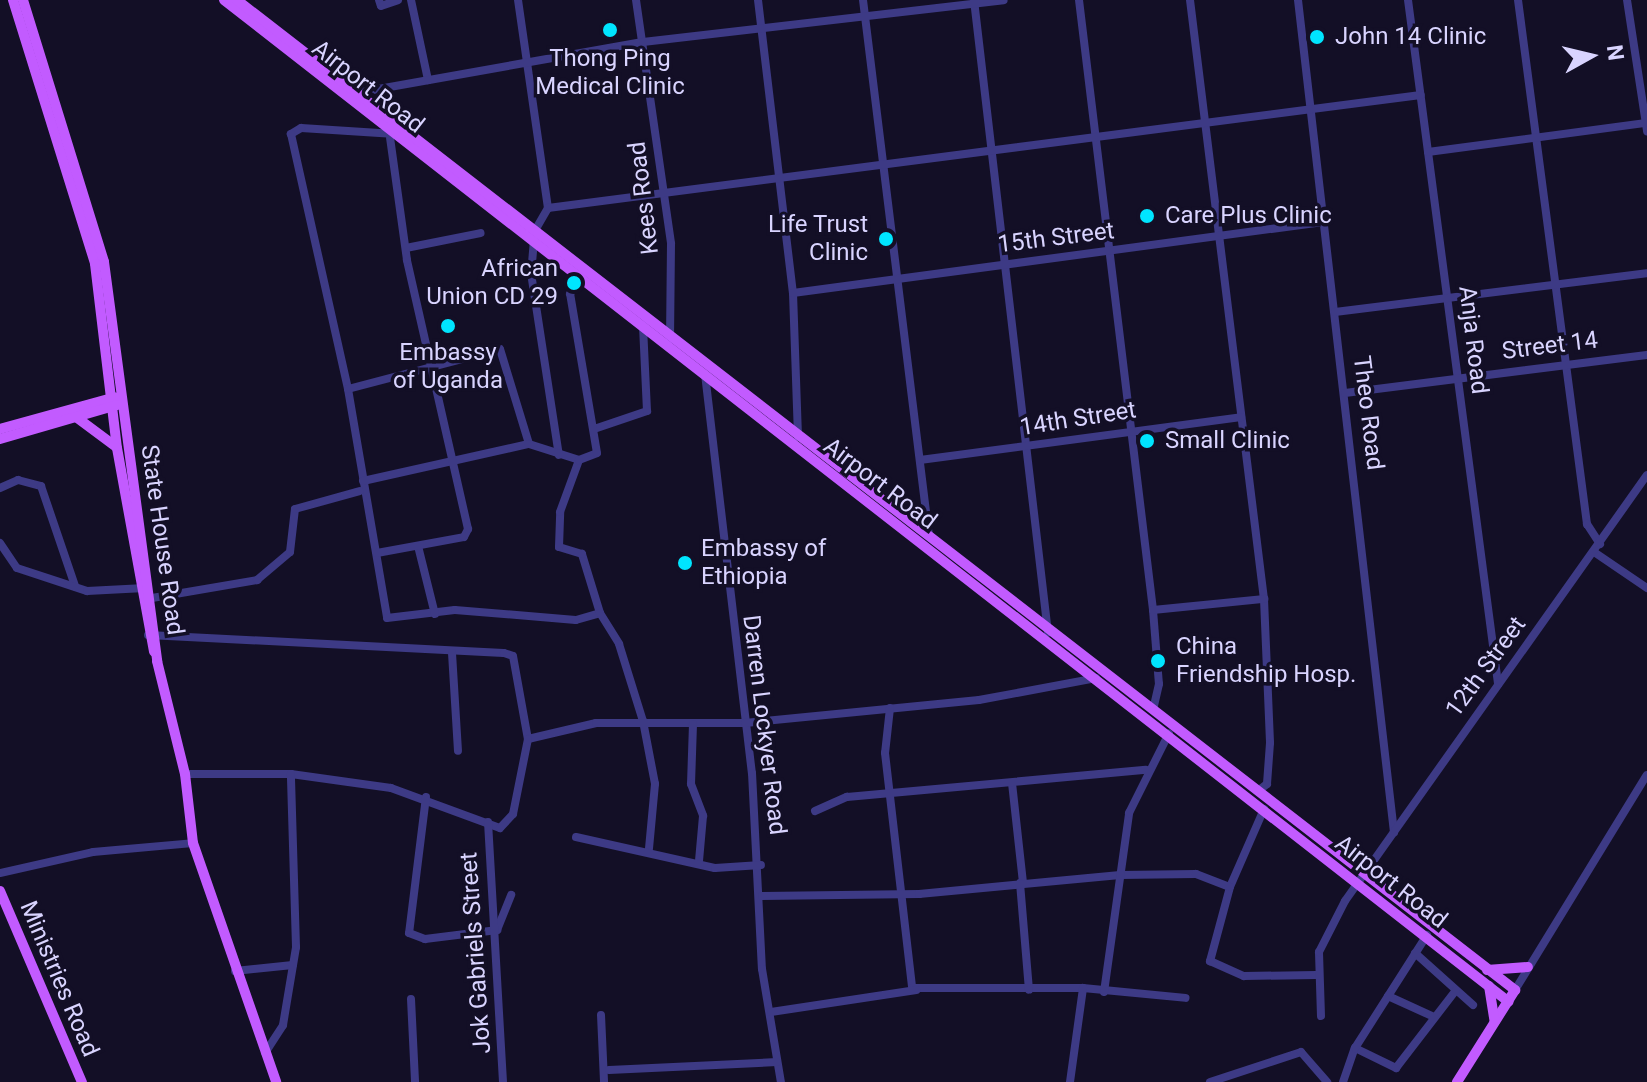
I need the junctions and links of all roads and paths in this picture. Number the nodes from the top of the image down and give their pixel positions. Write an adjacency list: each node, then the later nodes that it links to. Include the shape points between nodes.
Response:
1 (13, 0): 37 (main road)
2 (23, 0): 37 (main road)
3 (224, 0): 21 (main road, Airport Road)
4 (237, 0): 21 (main road, Airport Road)
5 (379, 0): 6 (street, via 381,6)
6 (398, 0)
7 (411, 0): 25 (street)
8 (518, 0): 24 (street)
9 (636, 0): 23 (street, Kees Road)
10 (758, 0): 22 (street)
11 (863, 0): 20 (street)
12 (1004, 0): 19 (street)
13 (1079, 0): 33 (street)
14 (1190, 0): 30 (street)
15 (1298, 0): 28 (street, Theo Road)
16 (1408, 0): 27 (street, Anja Road)
17 (1518, 0): 34 (street)
18 (1627, 0): 29 (street)
19 (974, 2): 20 (street); 35 (street)
20 (865, 13): 22 (street); 38 (street)
21 (251, 17): 26 (main road, Airport Road); 32 (main road, Airport Road)
22 (762, 27): 23 (street); 39 (street)
23 (643, 42): 24 (street); 40 (street, Kees Road)
24 (529, 61): 25 (street); 41 (street)
25 (428, 80): 26 (street)
26 (355, 94): 44 (main road, Airport Road)
27 (1421, 95): 28 (street); 36 (street, Anja Road)
28 (1309, 109): 30 (street); 42 (street, Theo Road)
29 (1646, 123): 31 (street); 34 (street)
30 (1203, 124): 33 (street); 45 (street)
31 (1647, 131)
32 (392, 136): 44 (main road, Airport Road); 46 (street); 63 (street, via 301,128 291,134)
33 (1095, 136): 35 (street); 47 (street)
34 (1536, 137): 36 (street); 52 (street)
35 (991, 148): 38 (street); 48 (street)
36 (1428, 152): 54 (street, Anja Road)
37 (67, 158): 65 (main road, via 91,233 111,339)
38 (883, 162): 39 (street); 51 (street)
39 (780, 175): 40 (street); 53 (street)
40 (665, 189): 41 (street); 57 (street, Kees Road)
41 (548, 208): 44 (street)
42 (1323, 222): 45 (street, 15th Street); 55 (street, Theo Road)
43 (481, 233): 46 (street)
44 (535, 234): 50 (main road, Airport Road); 57 (main road, Airport Road); 76 (street, via 531,273)
45 (1218, 237): 47 (street, 15th Street); 67 (street)
46 (406, 248): 60 (street)
47 (1112, 251): 48 (street, 15th Street); 70 (street)
48 (1007, 264): 51 (street, 15th Street); 75 (street)
49 (1647, 273): 52 (street)
50 (580, 275): 56 (main road, Airport Road); 68 (street, via 570,294)
51 (897, 278): 53 (street, 15th Street); 78 (street)
52 (1555, 283): 54 (street); 59 (street)
53 (793, 293): 72 (street)
54 (1447, 298): 55 (street); 62 (street, Anja Road)
55 (1335, 312): 64 (street, Theo Road)
56 (643, 324): 57 (main road, Airport Road); 68 (street, via 647,411)
57 (670, 341): 61 (main road, Airport Road); 72 (main road, Airport Road)
58 (1647, 355): 59 (street, Street 14)
59 (1566, 364): 62 (street, Street 14); 86 (street, via 1587,524)
60 (433, 367): 63 (street); 73 (street, via 503,351); 79 (street)
61 (705, 373): 72 (main road, Airport Road); 105 (street, Darren Lockyer Road)
62 (1458, 377): 64 (street, Street 14); 101 (street, Anja Road)
63 (348, 389): 81 (street)
64 (1345, 393): 121 (street, Theo Road)
65 (116, 401): 66 (main road); 69 (main road); 74 (main road); 92 (main road, State House Road)
66 (76, 417): 71 (main road); 74 (main road)
67 (1241, 417): 70 (street, 14th Street); 93 (street)
68 (597, 428): 77 (street, via 597,453)
69 (0, 429)
70 (1134, 430): 75 (street, 14th Street); 94 (street)
71 (0, 439)
72 (798, 442): 84 (main road, Airport Road); 97 (main road, Airport Road)
73 (529, 444): 76 (street); 79 (street)
74 (117, 448): 92 (main road)
75 (1025, 448): 78 (street, 14th Street); 97 (street)
76 (559, 455): 77 (street)
77 (579, 460): 95 (street, via 560,512 559,547 582,554)
78 (920, 460): 84 (street)
79 (456, 461): 81 (street); 87 (street, via 468,533)
80 (1647, 475): 86 (street, 12th Street)
81 (363, 481): 89 (street)
82 (0, 488): 90 (street, via 18,480 41,486)
83 (360, 491): 92 (street, via 295,509 290,552 257,580)
84 (929, 536): 97 (main road, Airport Road)
85 (0, 543): 90 (street, via 17,568)
86 (1600, 544): 88 (street, 12th Street)
87 (418, 546): 89 (street); 96 (street)
88 (1594, 552): 91 (street); 101 (street, 12th Street)
89 (377, 553): 96 (street, via 387,618)
90 (75, 586): 92 (street)
91 (1647, 588)
92 (147, 592): 98 (main road, State House Road)
93 (1264, 599): 94 (street); 115 (street, via 1270,743 1267,784)
94 (1153, 610): 103 (street, via 1159,684)
95 (600, 613): 96 (street, via 571,620); 104 (street, via 619,644)
96 (435, 614)
97 (1048, 633): 100 (main road, Airport Road); 103 (main road, Airport Road)
98 (152, 635): 99 (street); 111 (main road, State House Road)
99 (452, 653): 108 (street, via 513,656); 109 (street)
100 (1096, 678): 102 (street, via 1023,695); 107 (main road, Airport Road)
101 (1498, 684): 121 (street, 12th Street)
102 (890, 708): 105 (street); 116 (street, via 885,753)
103 (1153, 709): 115 (main road, Airport Road)
104 (643, 721): 106 (street); 108 (street); 124 (street, via 655,784)
105 (745, 723): 106 (street); 126 (street, Darren Lockyer Road)
106 (693, 724): 125 (street, via 691,784 703,816)
107 (1169, 733): 110 (street); 118 (main road, Airport Road)
108 (528, 739): 120 (street, via 513,814 500,828)
109 (458, 751)
110 (1146, 770): 114 (street); 128 (street, via 1129,813)
111 (185, 774): 112 (street); 123 (main road, State House Road)
112 (291, 774): 117 (street); 138 (street)
113 (1647, 775): 139 (street)
114 (1012, 783): 116 (street); 130 (street)
115 (1258, 791): 129 (main road, Airport Road)
116 (891, 795): 119 (street, via 842,798); 132 (street)
117 (426, 797): 120 (street); 133 (street, via 409,933 425,939 497,930)
118 (1264, 809): 129 (main road, Airport Road); 131 (street)
119 (815, 811)
120 (488, 822): 167 (street, Jok Gabriels Street)
121 (1394, 832): 129 (street, 12th Street)
122 (576, 837): 124 (street)
123 (193, 843): 127 (street, via 93,852); 141 (main road, State House Road)
124 (649, 849): 125 (street)
125 (699, 861): 126 (street, via 715,868)
126 (761, 865): 134 (street, Darren Lockyer Road)
127 (0, 873)
128 (1120, 875): 130 (street); 131 (street, via 1196,874); 149 (street)
129 (1363, 880): 136 (main road, Airport Road); 140 (main road, Airport Road); 142 (street, 12th Street, via 1331,926)
130 (1022, 882): 132 (street); 146 (street)
131 (1230, 887): 142 (street, via 1212,963 1244,976)
132 (903, 894): 134 (street); 145 (street, via 909,984)
133 (511, 895)
134 (762, 896): 162 (street, Darren Lockyer Road, via 762,969)
135 (1, 897): 164 (main road, Ministries Road)
136 (1427, 935): 137 (street); 143 (main road, Airport Road)
137 (1415, 953): 147 (street); 150 (street)
138 (293, 965): 141 (street); 161 (street, via 283,1025)
139 (1528, 967): 140 (main road); 148 (street)
140 (1487, 970): 148 (main road, Airport Road)
141 (235, 971): 161 (main road, State House Road)
142 (1316, 975): 157 (street)
143 (1489, 985): 153 (main road, Airport Road); 159 (main road)
144 (1083, 988): 146 (street); 149 (street); 170 (street)
145 (917, 990): 146 (street); 155 (street)
146 (1029, 990)
147 (1456, 990): 154 (street); 158 (street)
148 (1515, 990): 153 (main road)
149 (1104, 992): 151 (street)
150 (1388, 996): 158 (street); 160 (street)
151 (1186, 998)
152 (411, 999): 166 (street)
153 (1509, 1002): 159 (main road)
154 (1473, 1005)
155 (771, 1012)
156 (601, 1015): 163 (street)
157 (1321, 1016)
158 (1434, 1017): 160 (street, via 1392,1070)
159 (1495, 1023): 174 (main road)
160 (1355, 1048): 173 (street)
161 (265, 1053): 165 (main road, State House Road)
162 (777, 1062): 163 (street); 169 (street, Darren Lockyer Road)
163 (609, 1070): 168 (street)
164 (82, 1082)
165 (276, 1082)
166 (415, 1082)
167 (503, 1082)
168 (604, 1082)
169 (781, 1082)
170 (1070, 1082)
171 (1210, 1082): 172 (street, via 1301,1052)
172 (1327, 1082)
173 (1343, 1082)
174 (1457, 1082)

